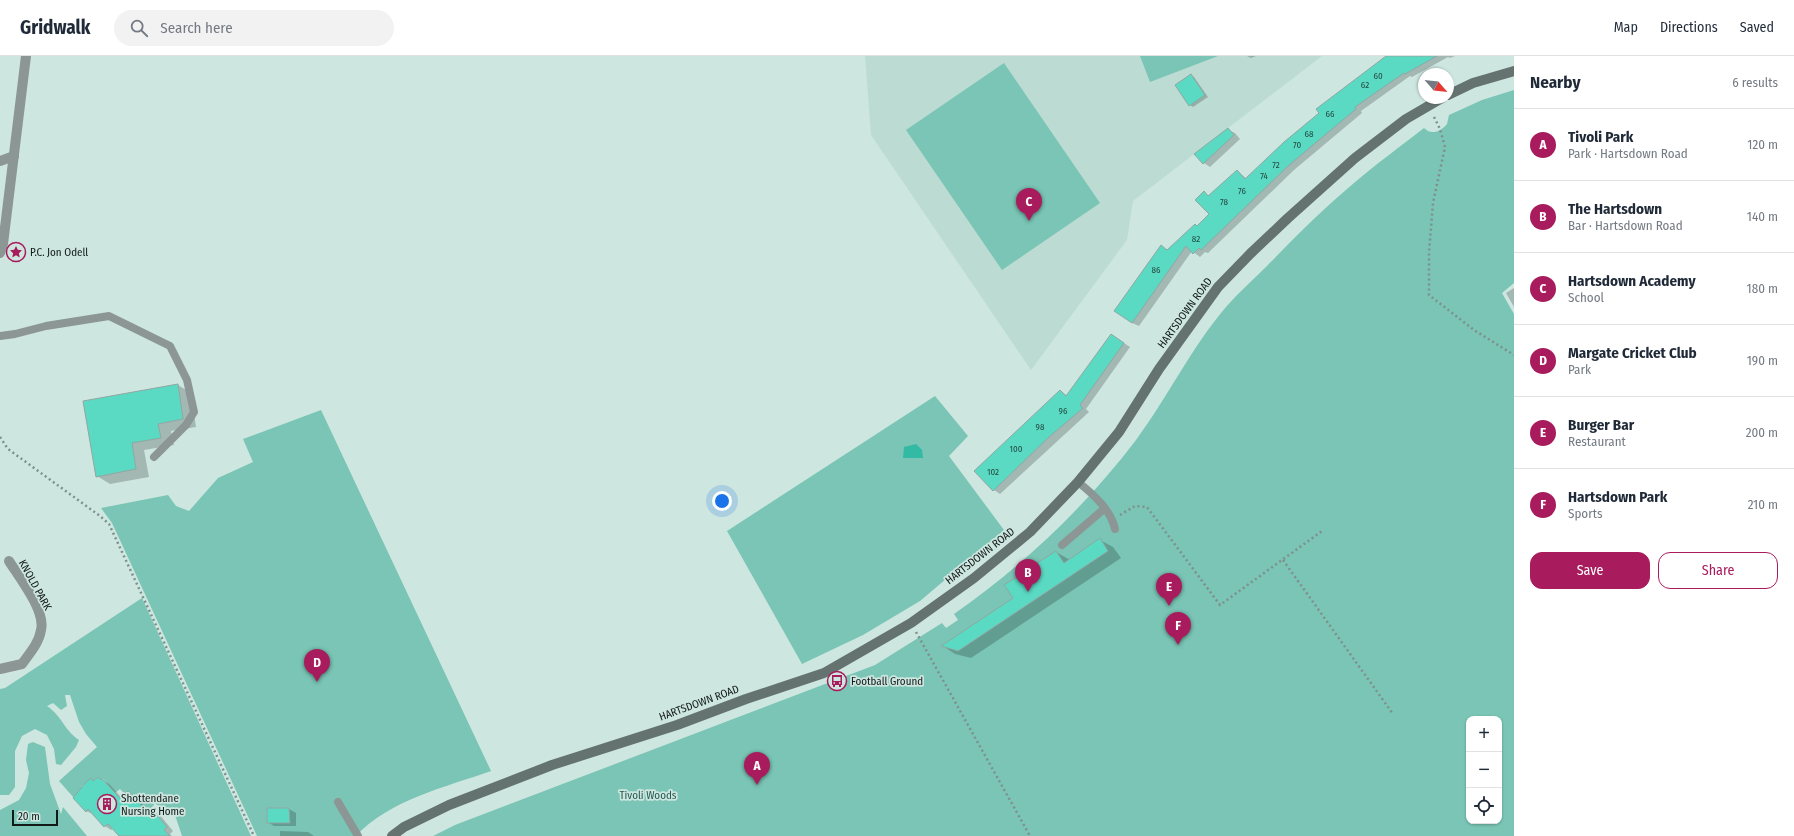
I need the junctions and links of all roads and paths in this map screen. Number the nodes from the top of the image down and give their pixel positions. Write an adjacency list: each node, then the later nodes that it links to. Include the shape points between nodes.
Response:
1 (26, 56): 5 (street)
2 (1514, 71): 3 (main road, via 1473,83)
3 (1454, 92)
4 (1428, 105): 9 (path, via 1440,129 1445,148 1433,203 1429,295 1474,330); 12 (main road, HARTSDOWN ROAD, via 1356,158 1288,218 1218,287 1159,369 1119,432)
5 (14, 156): 6 (street); 7 (street)
6 (0, 161)
7 (0, 253)
8 (0, 336): 11 (lane, via 109,316 170,346 187,380 194,412 186,425)
9 (1514, 355)
10 (0, 437): 24 (path, via 8,449 109,524)
11 (154, 457)
12 (1078, 482): 13 (lane); 20 (main road, HARTSDOWN ROAD, via 1030,532 974,578)
13 (1104, 509): 14 (lane); 17 (lane)
14 (1113, 519): 15 (lane); 18 (path, via 1135,506 1147,507 1220,605)
15 (1115, 529)
16 (1322, 531): 18 (path)
17 (1062, 545)
18 (1282, 560): 22 (path)
19 (9, 561): 21 (street, KNOLD PARK, via 40,614 42,628 36,645 22,664)
20 (911, 623): 26 (main road, HARTSDOWN ROAD, via 824,673 677,725 552,765 449,805 404,827); 27 (path)
21 (0, 669)
22 (1393, 714)
23 (338, 802): 25 (lane)
24 (254, 836)
25 (358, 836)
26 (392, 836)
27 (1030, 836)

